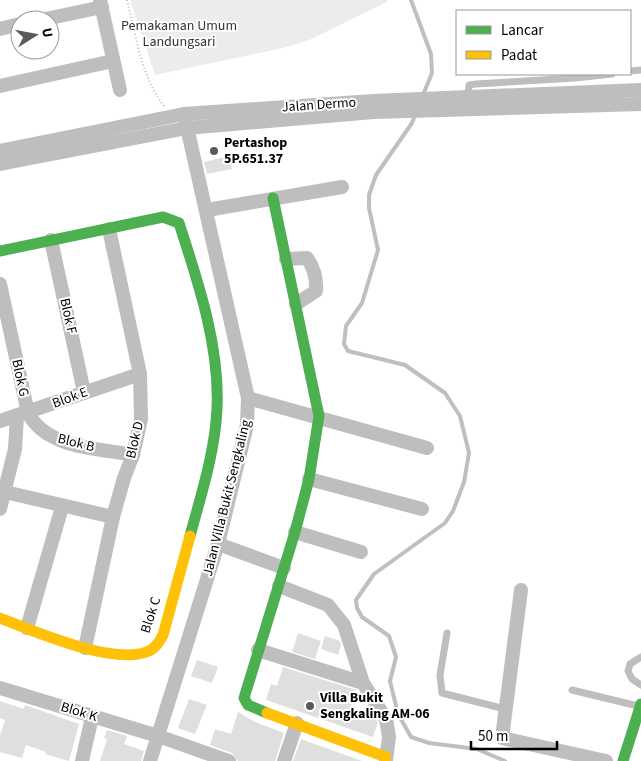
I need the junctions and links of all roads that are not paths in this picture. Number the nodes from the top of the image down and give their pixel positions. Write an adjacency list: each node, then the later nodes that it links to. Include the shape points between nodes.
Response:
1 (101, 4): 2 (street); 3 (street)
2 (60, 15)
3 (114, 61): 5 (street); 6 (street)
4 (603, 75): 9 (lane, via 476,84 469,86)
5 (0, 86)
6 (120, 90)
7 (641, 90): 8 (street)
8 (584, 100): 9 (street); 10 (street)
9 (465, 101): 11 (street, Jalan Dermo)
10 (641, 104)
11 (182, 120): 12 (street, Jalan Dermo); 13 (street); 16 (street, Jalan Villa Bukit Sengkaling)
12 (0, 151)
13 (0, 164)
14 (342, 187): 15 (street)
15 (273, 198): 16 (street); 20 (street)
16 (207, 210): 25 (street, Jalan Villa Bukit Sengkaling)
17 (109, 229): 18 (street, Blok C); 23 (street, Blok D); 46 (street, Blok C, via 163,217 172,219 182,230 200,290 217,376 217,411 209,464 163,635 147,652 115,653)
18 (51, 240): 19 (street, Blok C); 24 (street, Blok F)
19 (0, 251)
20 (286, 259): 22 (street); 22 (street, via 306,258 317,281 316,291)
21 (0, 284): 26 (street, Blok G)
22 (296, 304): 27 (street)
23 (140, 374): 24 (street, Blok E); 30 (street, Blok D, via 141,419)
24 (84, 392): 26 (street, Blok E)
25 (248, 398): 27 (street); 38 (street, Jalan Villa Bukit Sengkaling, via 247,424)
26 (23, 415): 28 (street, Blok E); 30 (street, Blok B, via 44,434 58,440); 32 (street)
27 (319, 416): 29 (street); 31 (street)
28 (0, 421)
29 (427, 448)
30 (133, 455): 36 (street, Blok D)
31 (309, 479): 35 (street); 37 (street)
32 (5, 492): 33 (street); 34 (street)
33 (62, 507): 36 (street); 44 (street)
34 (0, 509)
35 (422, 509)
36 (113, 517): 46 (street, Blok D)
37 (295, 532): 39 (street); 40 (street)
38 (218, 544): 40 (street); 57 (street, Jalan Villa Bukit Sengkaling)
39 (361, 552)
40 (284, 568): 41 (street)
41 (279, 586): 47 (street); 49 (street, via 328,605 350,641)
42 (521, 590): 54 (street)
43 (0, 618): 44 (street, Blok C)
44 (28, 628): 46 (street, Blok C)
45 (447, 632): 54 (lane, via 440,675 442,693)
46 (85, 648)
47 (258, 650): 49 (street); 56 (street, via 245,702)
48 (641, 657): 50 (lane, via 630,664 628,671 632,680)
49 (363, 683): 59 (street, via 386,719 389,737)
50 (641, 686)
51 (0, 688): 55 (street, Blok K)
52 (572, 690): 53 (lane)
53 (641, 705): 64 (street)
54 (505, 709): 63 (street, via 504,739)
55 (92, 717): 57 (street, Blok K); 58 (street)
56 (297, 723): 59 (street); 62 (street)
57 (158, 736): 60 (street, Jalan Villa Bukit Sengkaling); 61 (street, Blok K)
58 (83, 759)
59 (386, 759)
60 (150, 761)
61 (229, 761)
62 (284, 761)
63 (606, 761)
64 (623, 761)

